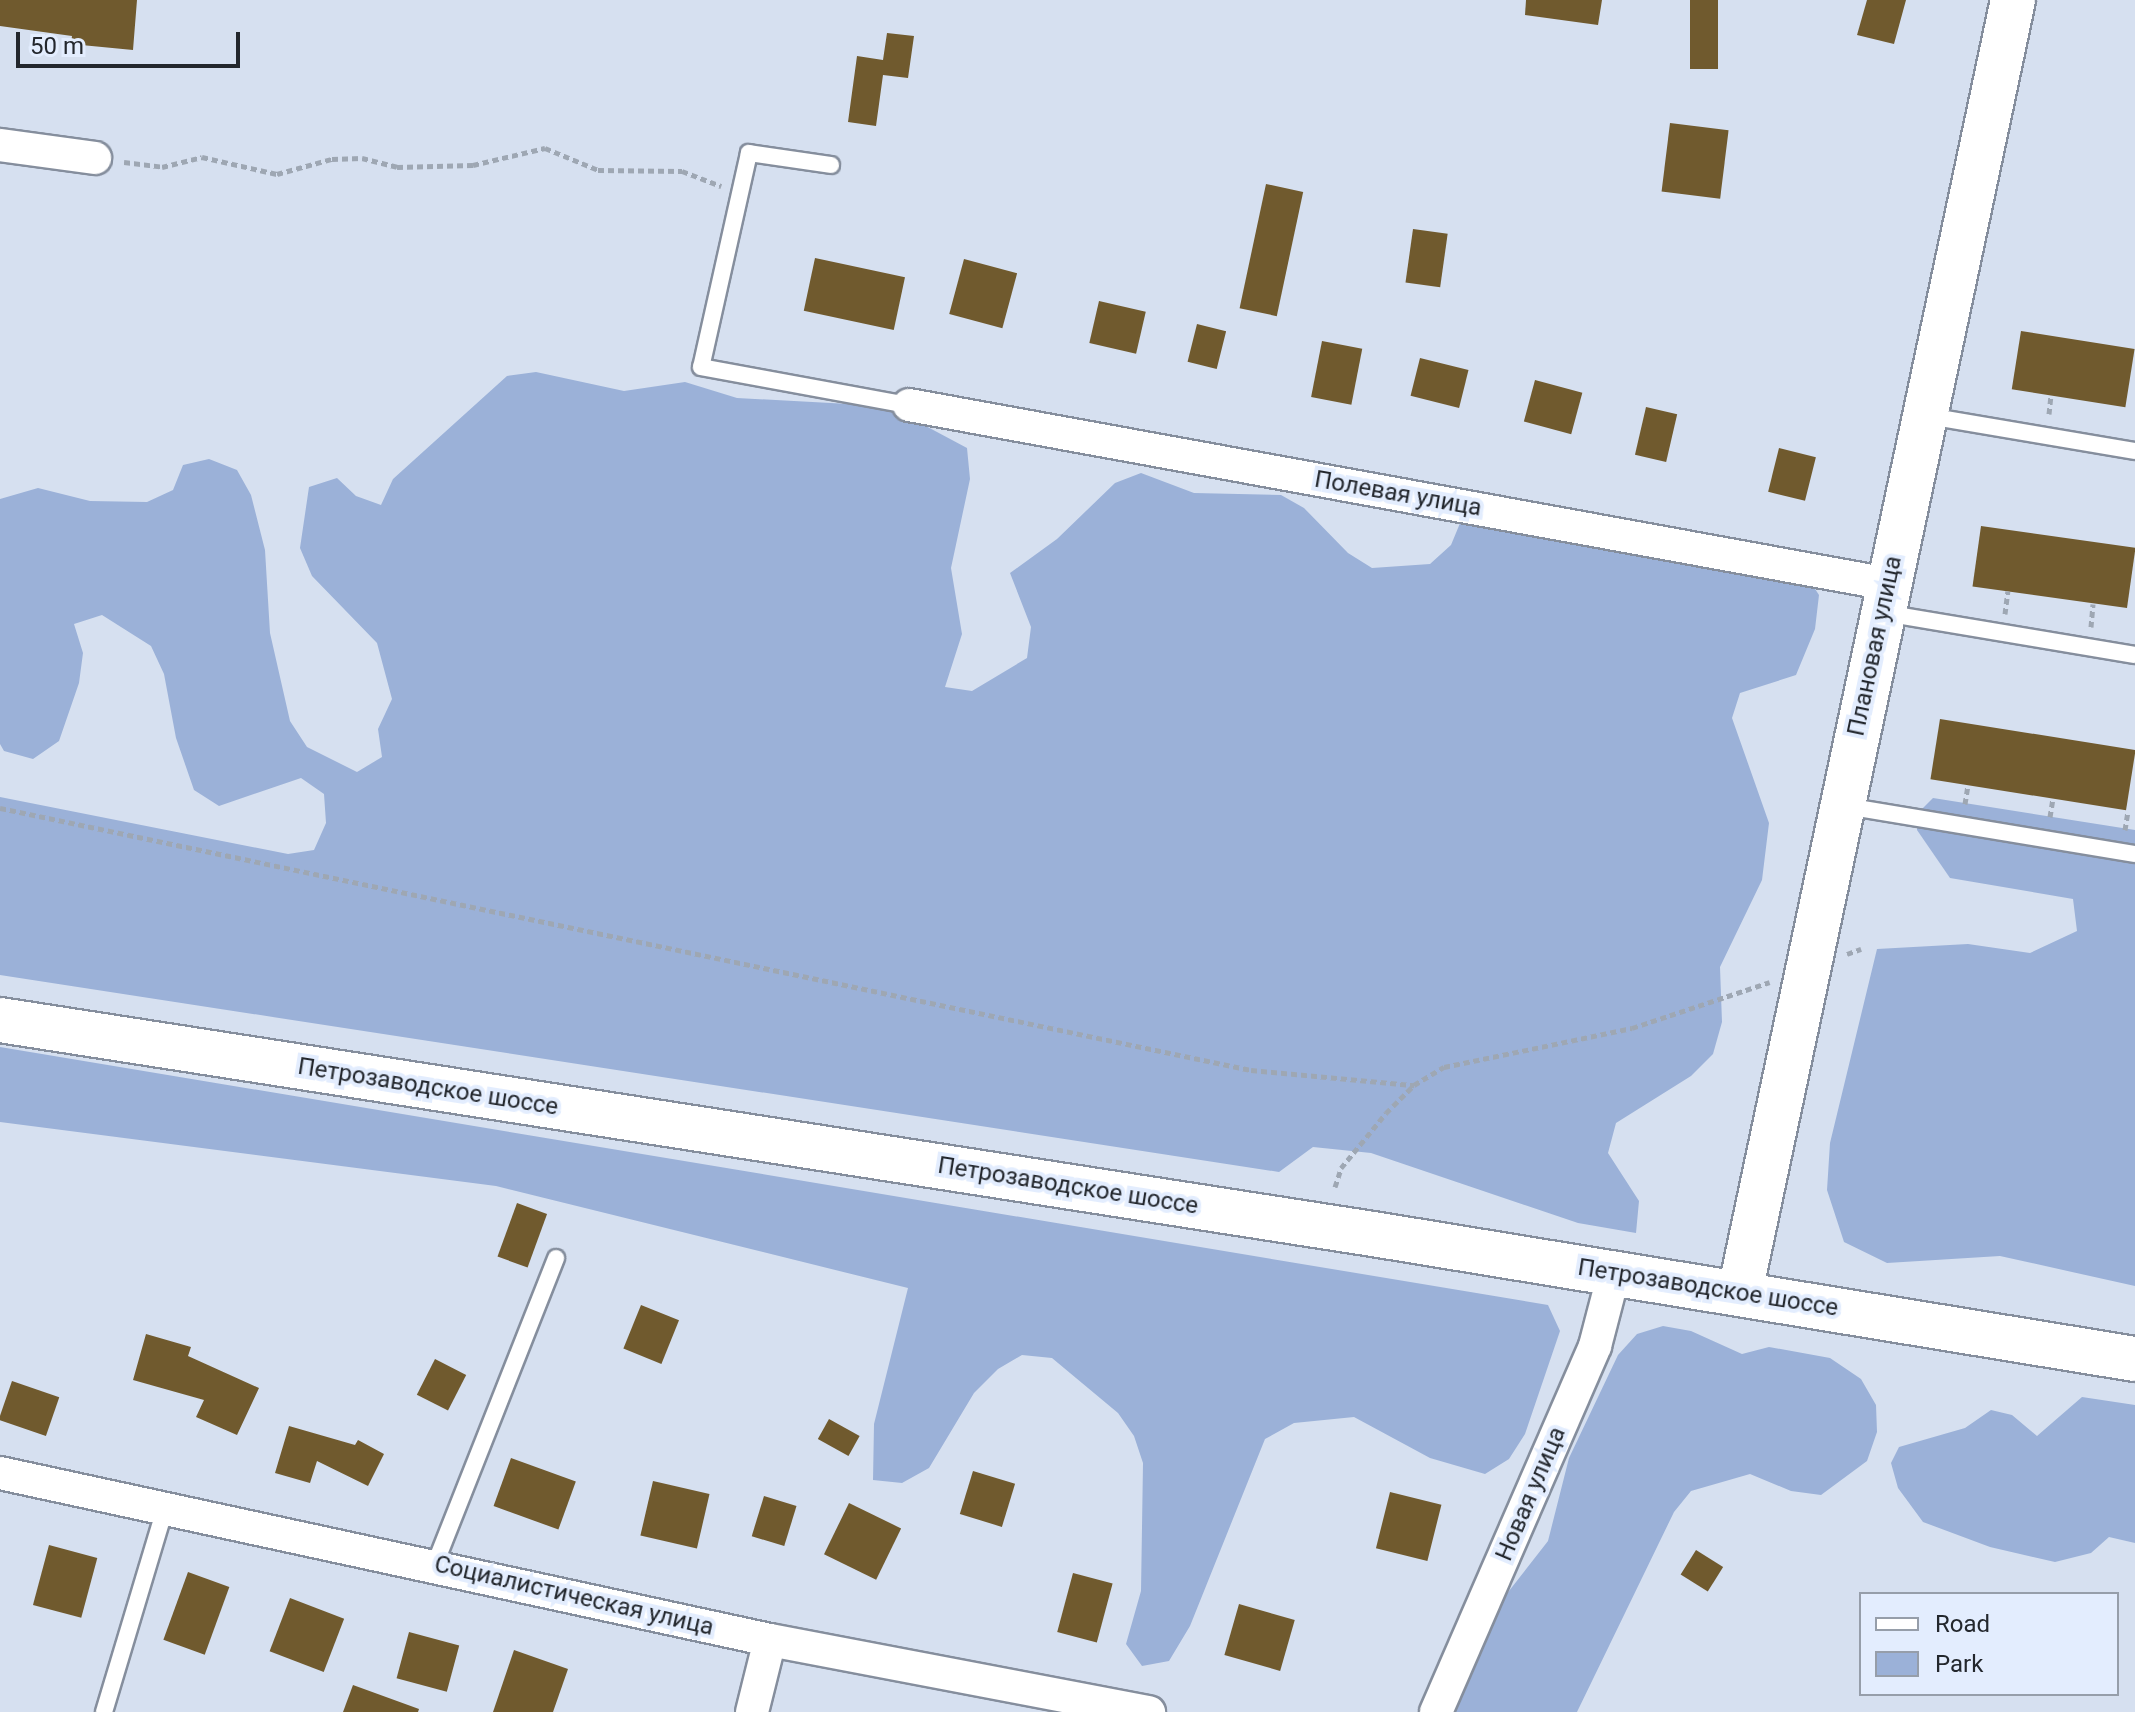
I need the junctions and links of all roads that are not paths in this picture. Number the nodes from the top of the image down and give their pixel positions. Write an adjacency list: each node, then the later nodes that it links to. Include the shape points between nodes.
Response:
1 (2013, 0): 6 (main road, Плановая улица)
2 (0, 145): 3 (street)
3 (95, 158)
4 (831, 165): 5 (lane, via 749,153 701,367)
5 (909, 405): 8 (street, Полевая улица)
6 (1924, 415): 7 (lane); 8 (main road, Плановая улица)
7 (2135, 451)
8 (1885, 598): 9 (lane); 10 (main road, Плановая улица)
9 (2135, 655)
10 (1841, 805): 11 (lane); 15 (main road, Плановая улица)
11 (2135, 854)
12 (0, 1020): 14 (main road, Петрозаводское шоссе)
13 (556, 1258): 19 (lane)
14 (1614, 1273): 15 (main road, Петрозаводское шоссе); 24 (street, Новая улица, via 1595,1346)
15 (1740, 1292): 16 (main road, Петрозаводское шоссе)
16 (2135, 1359)
17 (0, 1473): 18 (street, Социалистическая улица)
18 (166, 1505): 19 (street, Социалистическая улица); 21 (lane)
19 (435, 1564): 20 (street, Социалистическая улица)
20 (770, 1640): 22 (street); 23 (street, Социалистическая улица)
21 (104, 1712)
22 (752, 1712)
23 (1149, 1712)
24 (1436, 1712)

